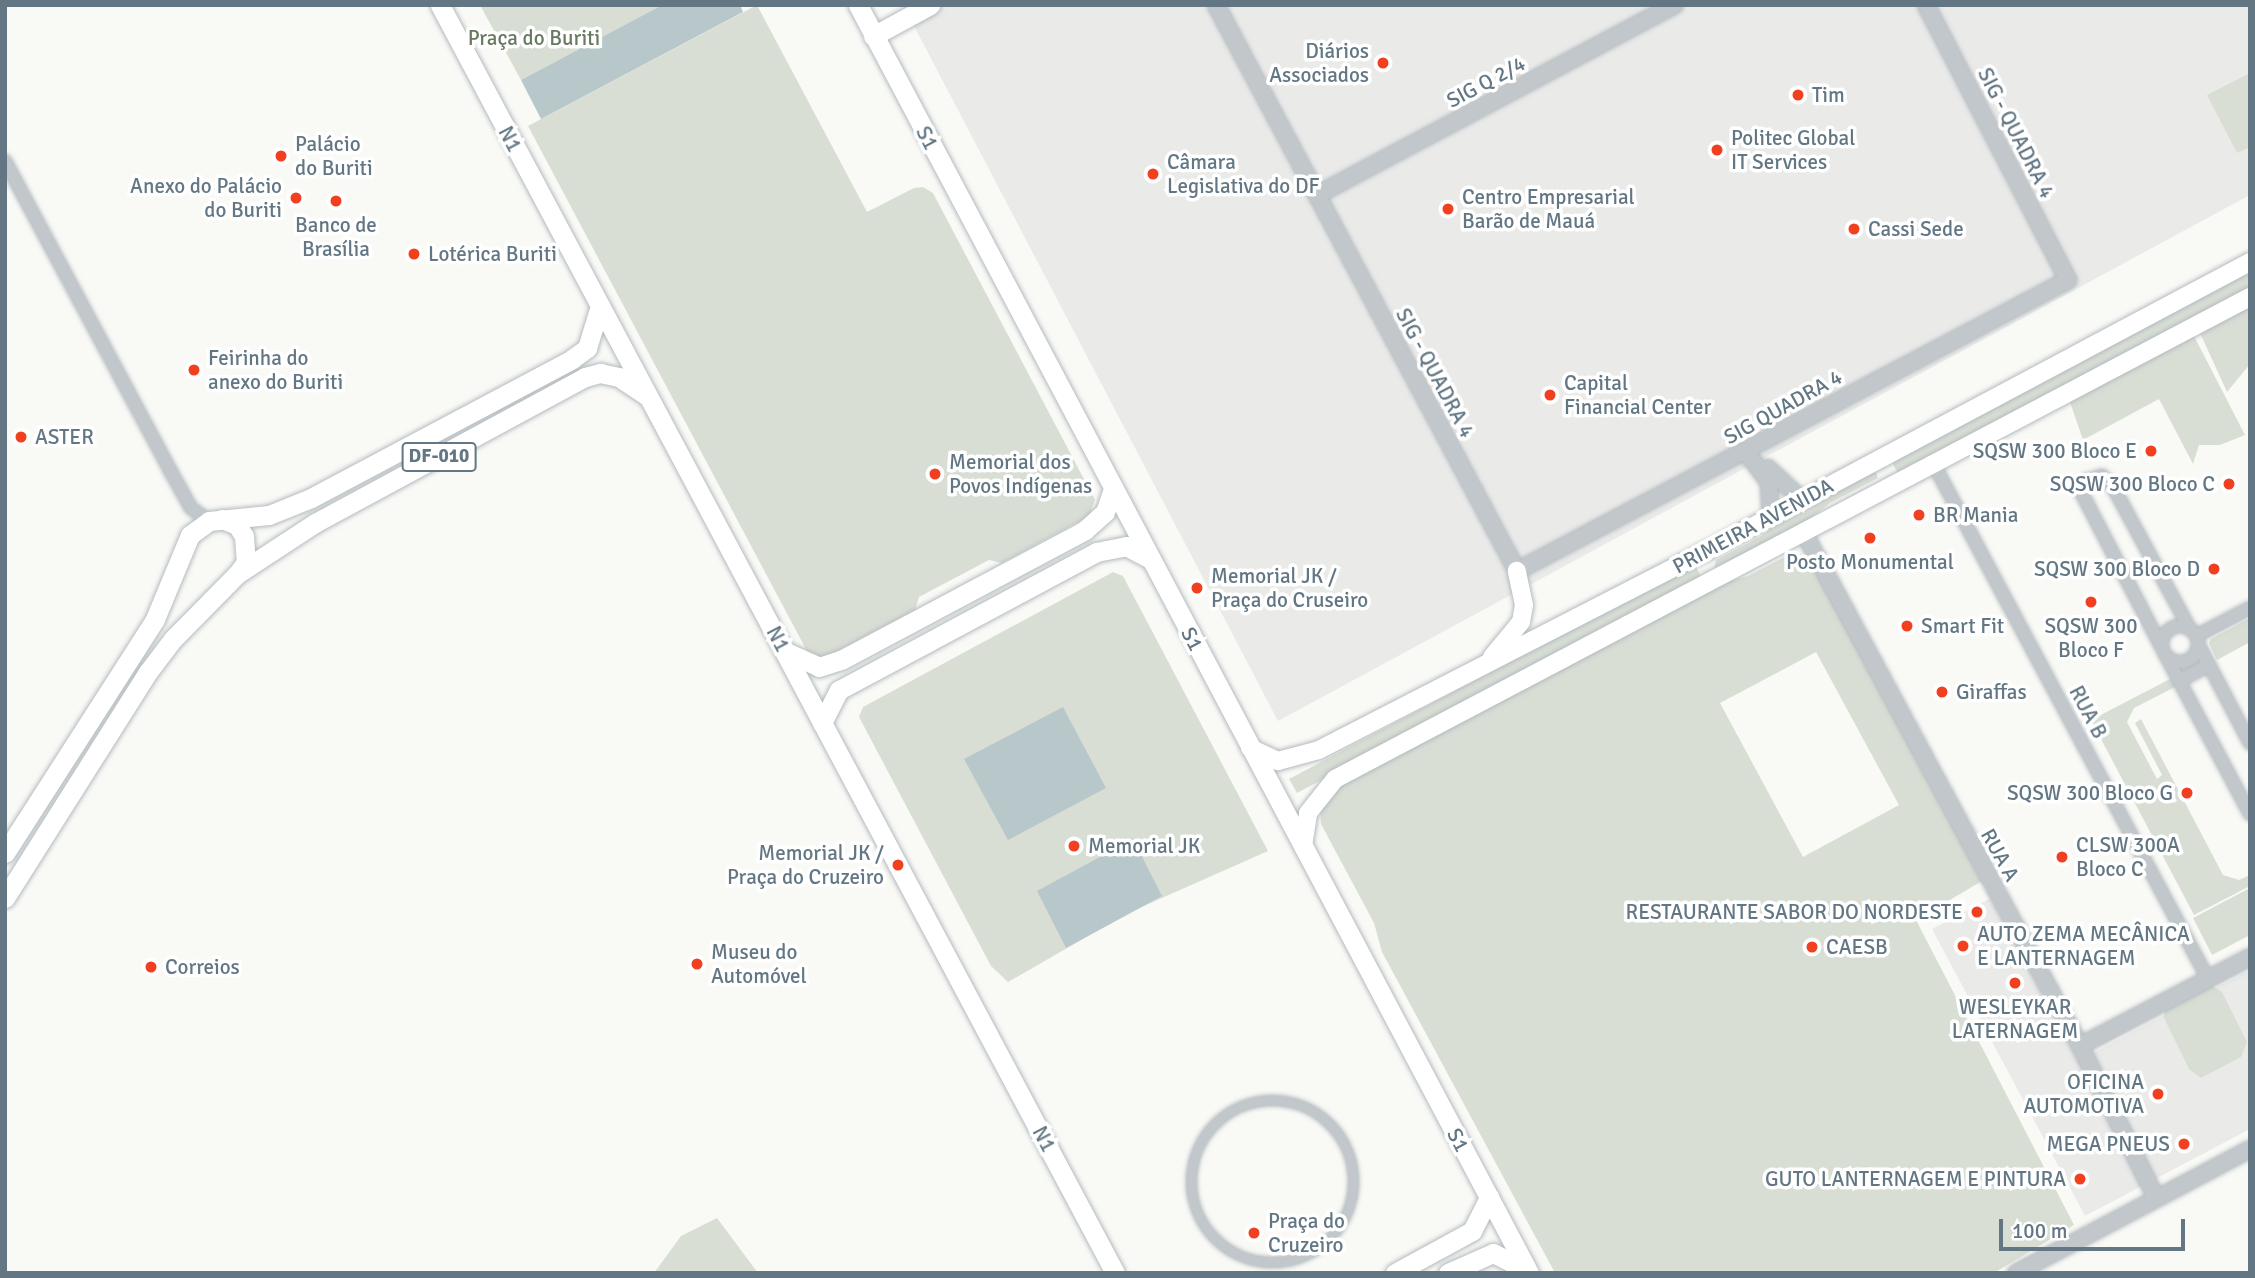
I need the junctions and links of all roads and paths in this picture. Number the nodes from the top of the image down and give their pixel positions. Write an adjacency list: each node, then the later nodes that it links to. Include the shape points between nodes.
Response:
1 (440, 5): 13 (main road, N1)
2 (858, 5): 7 (main road, S1)
3 (930, 5): 7 (main road)
4 (1216, 5): 9 (street, SIG - QUADRA 4)
5 (1675, 5): 9 (street, SIG Q 2/4)
6 (1926, 5): 11 (street, SIG - QUADRA 4)
7 (873, 36): 20 (main road, S1)
8 (5, 161): 24 (street, via 191,508)
9 (1317, 195): 28 (street, SIG - QUADRA 4)
10 (2250, 262): 17 (main road, PRIMEIRA AVENIDA)
11 (2068, 280): 15 (street, SIG QUADRA 4)
12 (2250, 297): 18 (main road, PRIMEIRA AVENIDA)
13 (600, 306): 14 (main road, N1); 24 (main road, DF-010, via 587,348 572,359 311,498 269,515)
14 (646, 395): 29 (main road, DF-010, via 618,377 600,373 585,377 315,523); 33 (main road, N1)
15 (1782, 432): 16 (street, SIG QUADRA 4); 19 (street)
16 (1752, 449): 19 (street); 23 (street, via 1769,482); 28 (street, SIG QUADRA 4)
17 (1874, 461): 21 (main road, via 1889,472); 22 (main road, PRIMEIRA AVENIDA)
18 (1933, 463): 21 (main road, PRIMEIRA AVENIDA); 46 (street, RUA B)
19 (1766, 464): 22 (street)
20 (1113, 489): 27 (main road, S1); 33 (main road, via 1105,512 1085,530 841,660 819,667)
21 (1886, 489): 25 (main road, PRIMEIRA AVENIDA)
22 (1801, 499): 23 (main road, PRIMEIRA AVENIDA)
23 (1771, 515): 26 (main road, PRIMEIRA AVENIDA)
24 (216, 520): 29 (main road, via 237,525 244,536 246,562); 43 (main road, via 190,535 155,619)
25 (1804, 533): 30 (main road, PRIMEIRA AVENIDA); 47 (street, RUA A)
26 (1705, 552): 30 (main road, via 1704,569); 36 (main road, PRIMEIRA AVENIDA)
27 (1150, 559): 38 (main road, via 1126,546 1096,552 839,690); 40 (main road, S1)
28 (1517, 570): 36 (main road, via 1524,605 1521,622)
29 (237, 574): 44 (main road, DF-010, via 173,639 148,672)
30 (1718, 577): 42 (main road, PRIMEIRA AVENIDA, via 1335,779 1308,813)
31 (2250, 608): 32 (street)
32 (2195, 636): 34 (street, via 2190,659 2173,661); 34 (street, via 2182,626 2166,631); 34 (street, via 2112,485 2102,476 2085,481 2081,492); 35 (street)
33 (785, 652): 38 (main road, N1)
34 (2164, 652): 37 (street)
35 (2209, 665): 37 (street); 39 (street)
36 (1480, 668): 40 (main road, PRIMEIRA AVENIDA, via 1308,755 1278,761)
37 (2179, 681): 41 (street)
38 (822, 723): 53 (main road, N1)
39 (2250, 743)
40 (1250, 748): 42 (main road, S1)
41 (2250, 814)
42 (1303, 846): 49 (main road, S1)
43 (5, 853)
44 (5, 898)
45 (2250, 957): 46 (street)
46 (2208, 979): 47 (street)
47 (2080, 1046): 50 (street, RUA A)
48 (2250, 1149): 50 (street)
49 (1489, 1197): 52 (main road, S1); 54 (main road, via 1472,1231)
50 (2156, 1198): 56 (street)
51 (1201, 1221): 51 (street, via 1218,1242 1242,1257 1268,1263 1296,1259 1320,1247 1339,1228 1351,1203 1353,1175 1346,1149 1331,1126 1313,1111 1279,1101 1244,1105 1218,1121 1196,1152 1191,1175)
52 (1529, 1272): 55 (main road, via 1493,1254)
53 (1115, 1273)
54 (1395, 1273)
55 (1448, 1273)
56 (2015, 1273)

